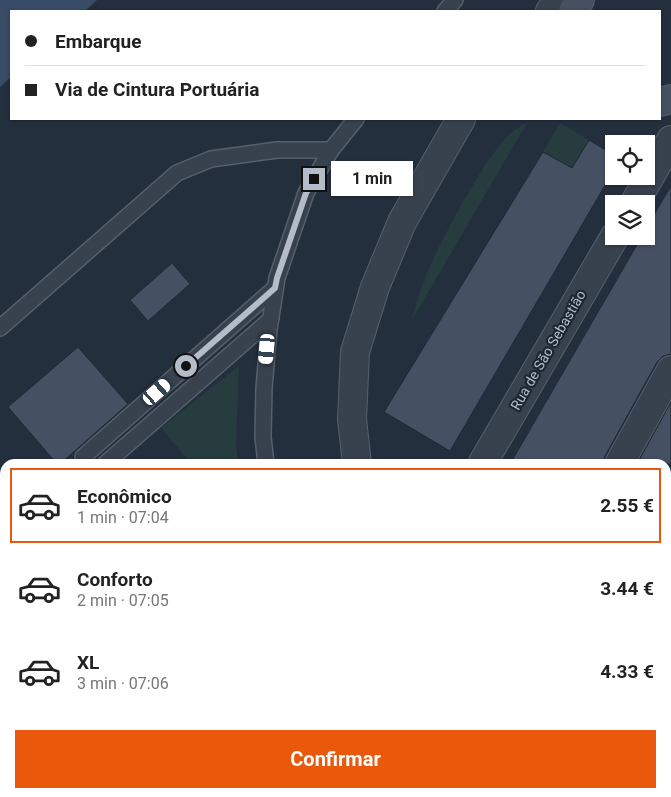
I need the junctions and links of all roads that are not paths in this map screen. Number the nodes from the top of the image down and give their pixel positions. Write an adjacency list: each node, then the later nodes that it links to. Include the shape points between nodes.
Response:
1 (455, 0): 3 (lane)
2 (566, 0): 4 (street)
3 (447, 10)
4 (551, 10)
5 (355, 120): 8 (lane)
6 (460, 120): 18 (street, via 402,222 375,287 355,352 352,419)
7 (671, 140): 9 (street)
8 (331, 150): 11 (lane, via 306,193); 13 (lane, via 277,150 211,159 177,173)
9 (639, 195)
10 (609, 245): 19 (street, Rua de São Sebastião)
11 (275, 288): 12 (lane); 15 (lane)
12 (271, 319): 16 (lane); 17 (lane, via 264,388)
13 (0, 328)
14 (671, 370): 20 (street)
15 (82, 458)
16 (112, 459)
17 (265, 459)
18 (356, 459)
19 (485, 459)
20 (622, 459)

